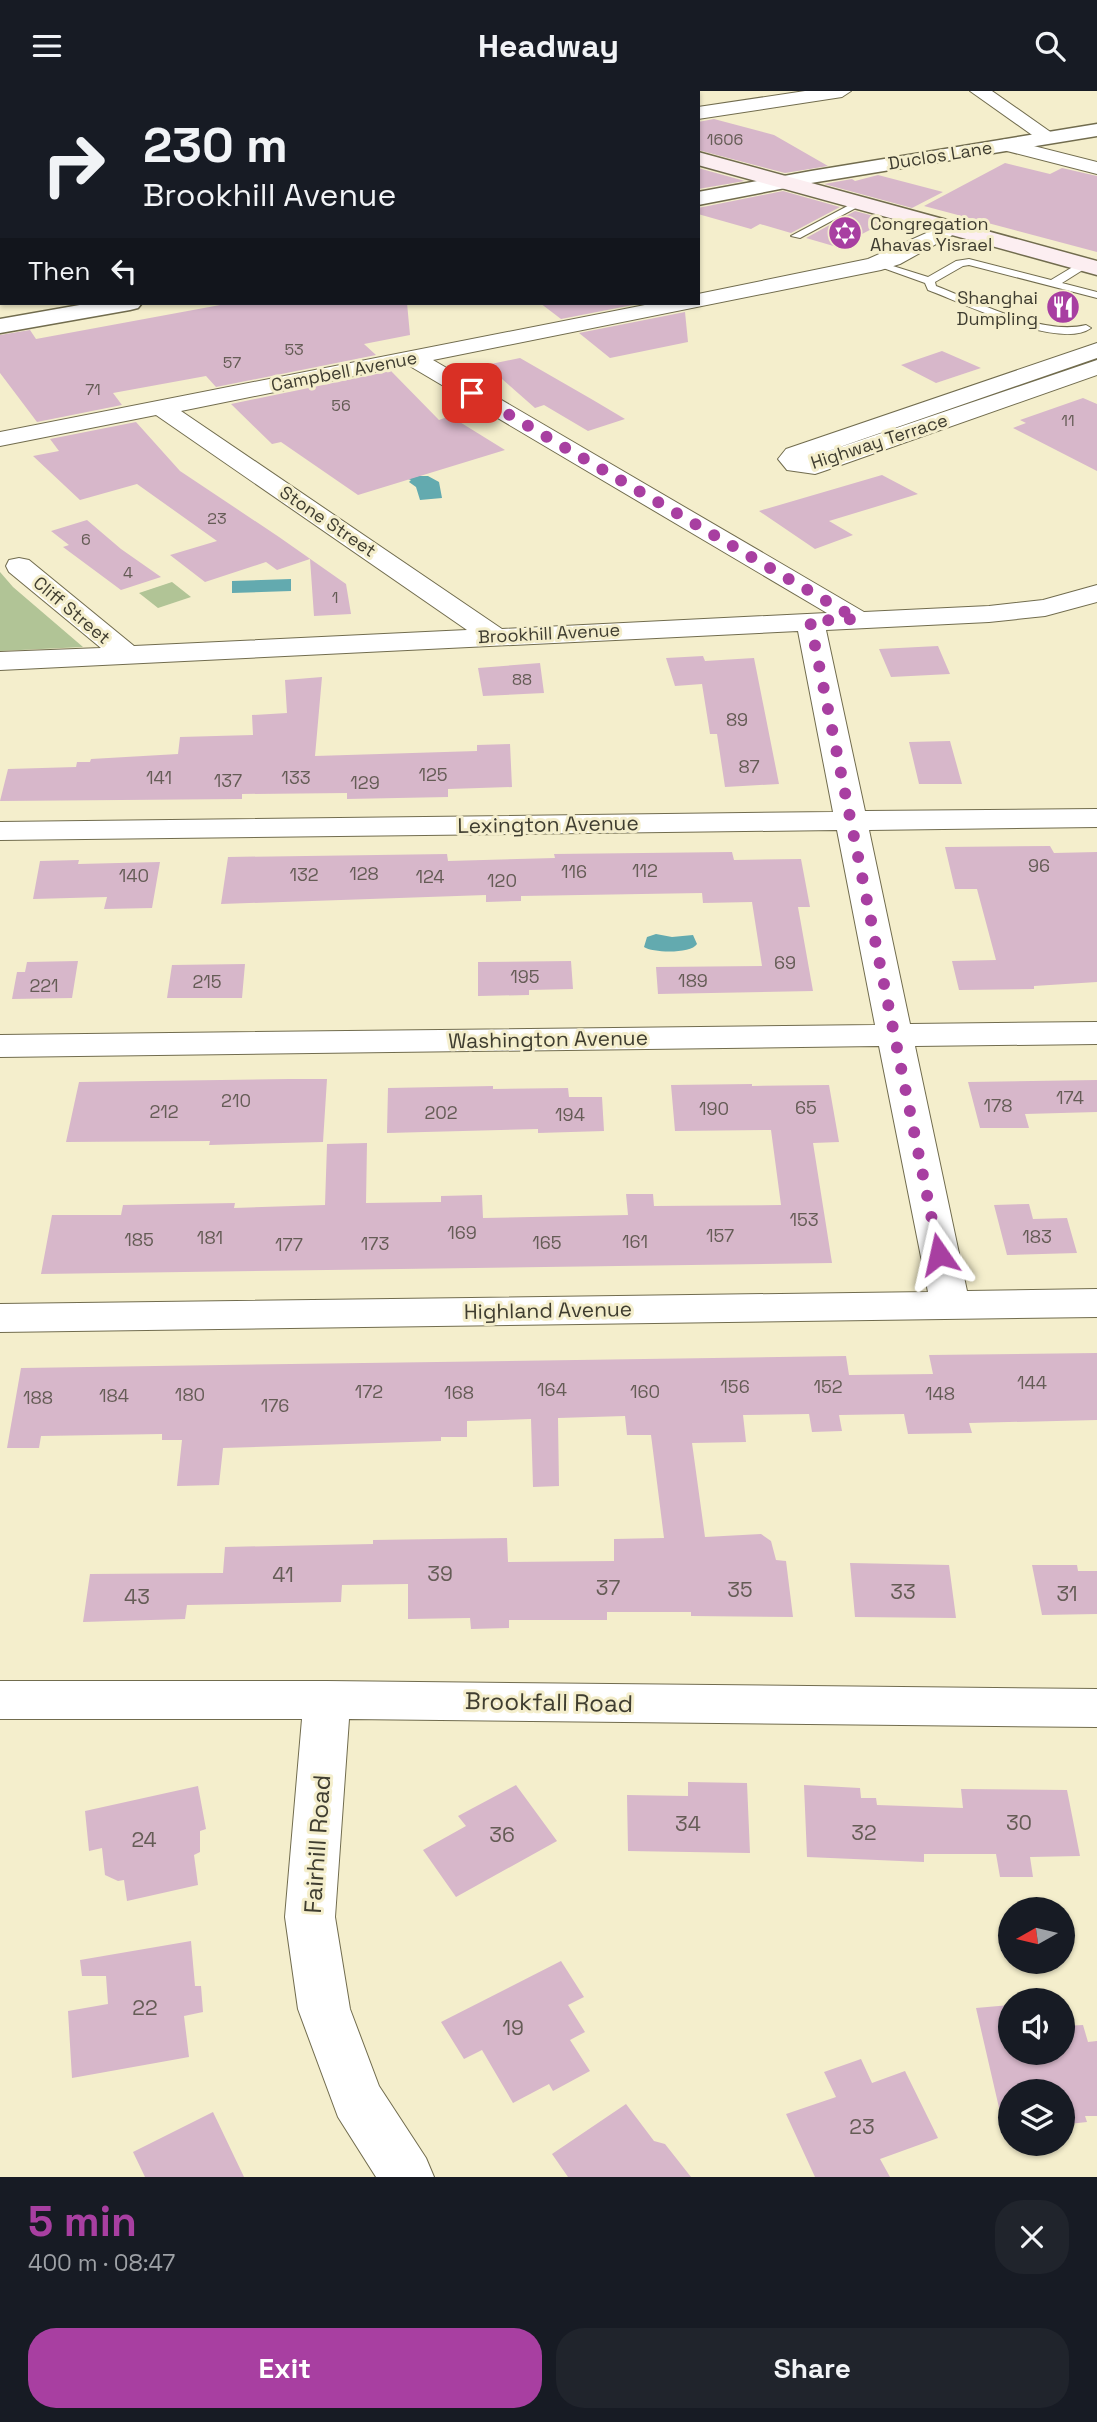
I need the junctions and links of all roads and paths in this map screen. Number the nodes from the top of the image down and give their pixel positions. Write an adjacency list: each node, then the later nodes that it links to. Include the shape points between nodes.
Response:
1 (842, 91): 3 (street)
2 (979, 91): 5 (street)
3 (700, 113)
4 (1097, 130): 5 (street, Duclos Lane)
5 (1049, 138): 6 (street, Duclos Lane)
6 (1006, 145): 8 (street); 9 (street, Duclos Lane)
7 (700, 159): 9 (main road)
8 (1097, 168)
9 (784, 182): 10 (street, Duclos Lane); 11 (main road)
10 (700, 199)
11 (860, 203): 12 (main road); 13 (lane)
12 (951, 228): 14 (street); 15 (main road)
13 (796, 236)
14 (877, 264): 16 (lane); 19 (street)
15 (1091, 266): 17 (lane)
16 (929, 281): 17 (lane, via 970,262); 23 (lane, via 932,288 1043,329 1080,332)
17 (1053, 284): 18 (lane)
18 (1097, 295)
19 (700, 301)
20 (119, 305): 22 (street)
21 (678, 305): 24 (street, Campbell Avenue)
22 (0, 326)
23 (1092, 339): 26 (street, Highway Terrace)
24 (412, 358): 27 (street, Campbell Avenue); 31 (street)
25 (1097, 367): 26 (street, Highway Terrace)
26 (1026, 383): 26 (street, Highway Terrace, via 795,454 791,459 796,465 815,466)
27 (161, 408): 28 (street, Campbell Avenue); 33 (street, Stone Street)
28 (0, 439)
29 (19, 566): 34 (street, Cliff Street)
30 (1097, 593): 31 (street, Brookhill Avenue, via 1018,611)
31 (857, 619): 32 (street, Brookhill Avenue)
32 (810, 621): 33 (street, Brookhill Avenue); 37 (street)
33 (495, 636): 34 (street, Brookhill Avenue)
34 (126, 654): 35 (street, Brookhill Avenue)
35 (0, 661)
36 (1097, 818): 37 (street, Lexington Avenue)
37 (850, 820): 38 (street, Lexington Avenue); 40 (street)
38 (0, 831)
39 (1097, 1033): 40 (street, Washington Avenue)
40 (895, 1035): 41 (street, Washington Avenue); 43 (street)
41 (0, 1046)
42 (1097, 1303): 43 (street, Highland Avenue)
43 (950, 1305): 44 (street, Highland Avenue)
44 (0, 1318)
45 (0, 1700): 46 (street, Brookfall Road)
46 (327, 1700): 47 (street, Brookfall Road); 48 (street, Fairhill Road, via 310,1917 324,2009 357,2099)
47 (1097, 1708)
48 (407, 2177)

